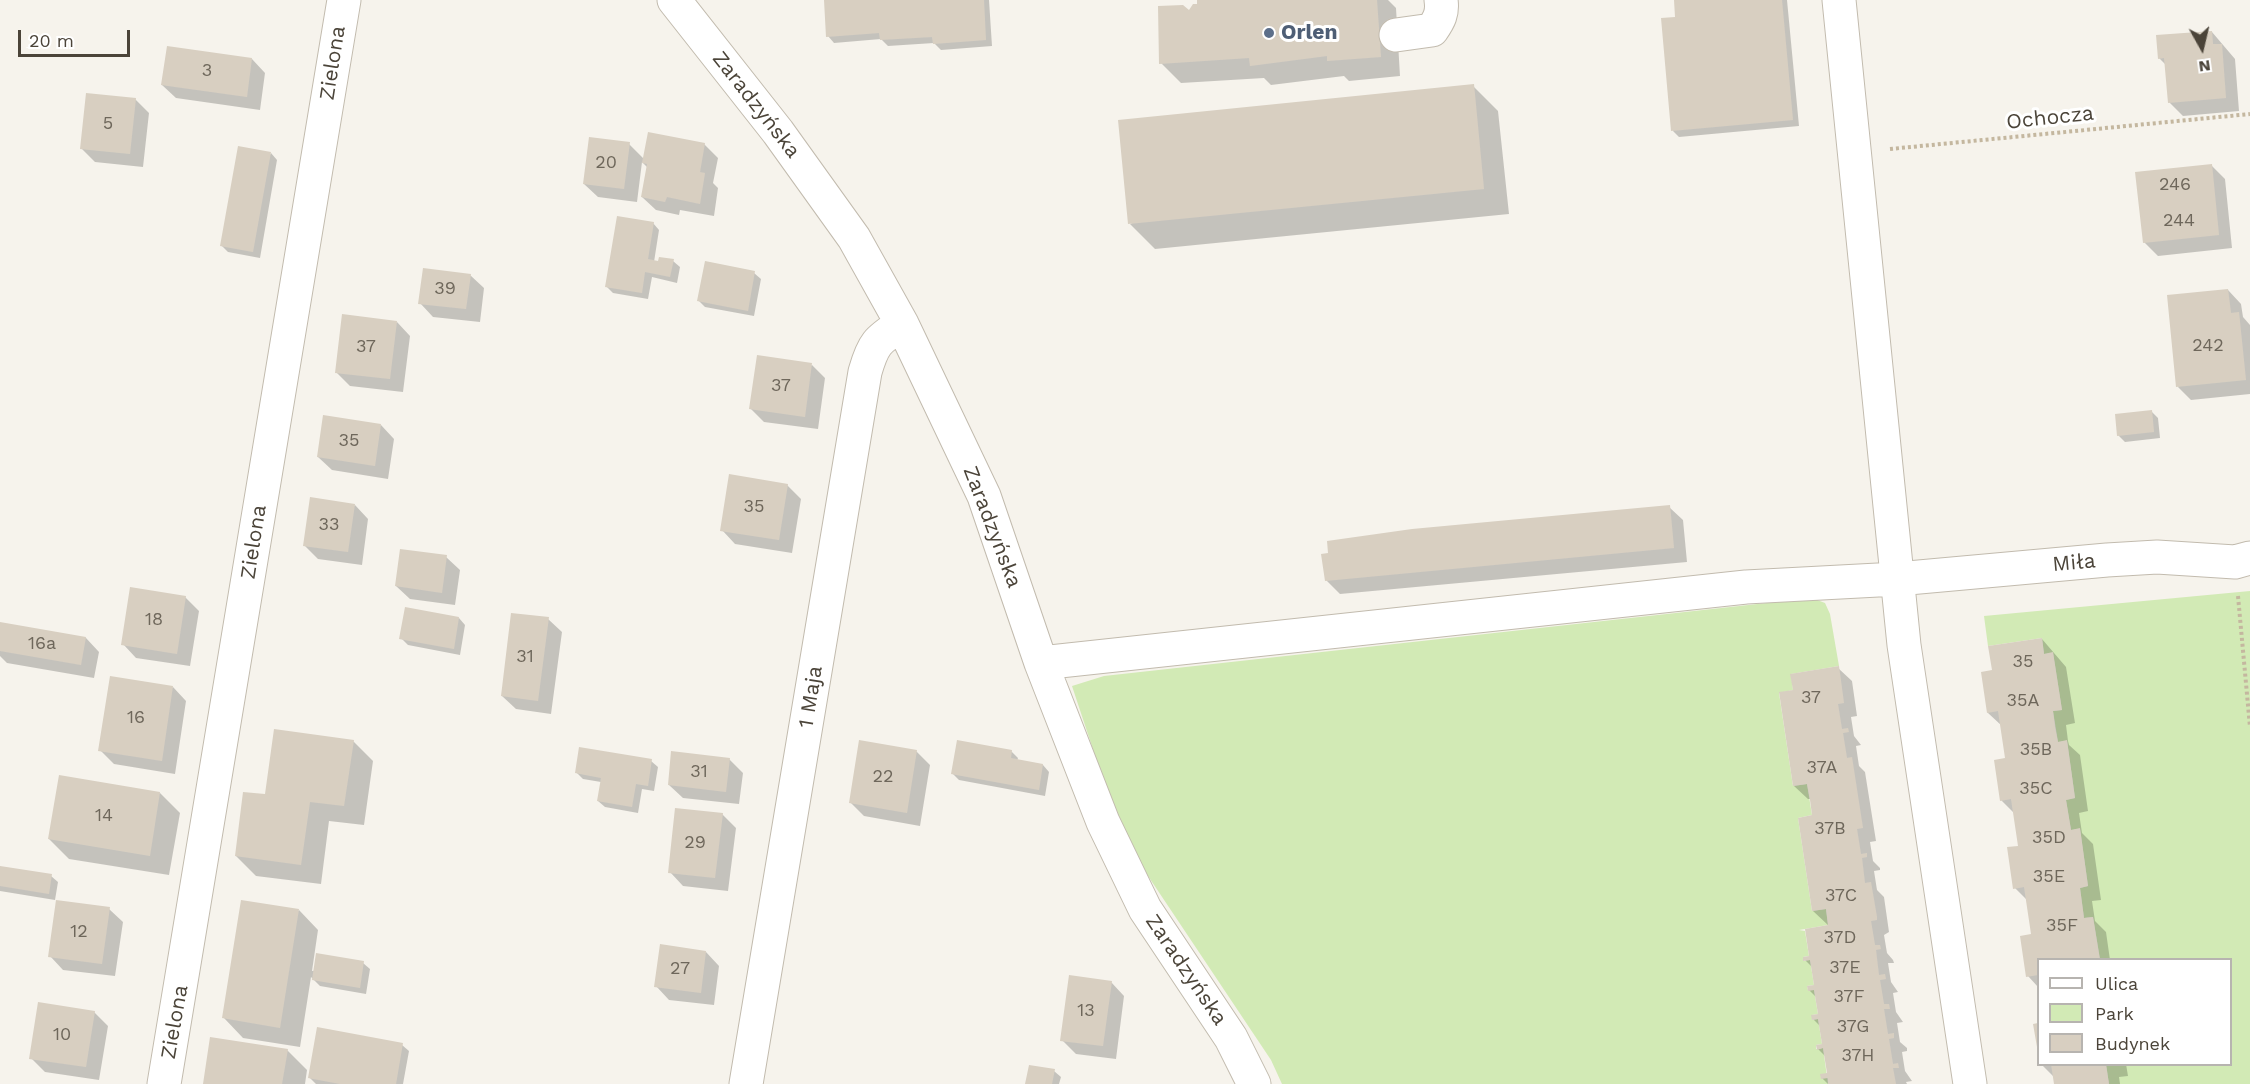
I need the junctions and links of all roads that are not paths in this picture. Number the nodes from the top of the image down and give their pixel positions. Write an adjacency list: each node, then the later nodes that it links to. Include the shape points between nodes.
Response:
1 (344, 0): 10 (street, Zielona)
2 (674, 0): 6 (street, Zaradzyńska, via 778,132 854,238)
3 (1441, 0): 5 (street, via 1442,9 1432,30)
4 (1839, 0): 8 (street)
5 (1396, 35)
6 (902, 324): 9 (street, Zaradzyńska, via 984,496); 11 (street, 1 Maja, via 880,338 865,372)
7 (2242, 560): 8 (street, Miła, via 2147,558)
8 (1897, 579): 9 (street, Miła, via 1746,587); 13 (street)
9 (1041, 663): 12 (street, Zaradzyńska, via 1102,822 1145,909 1231,1038)
10 (164, 1084)
11 (746, 1084)
12 (1254, 1084)
13 (1970, 1084)

